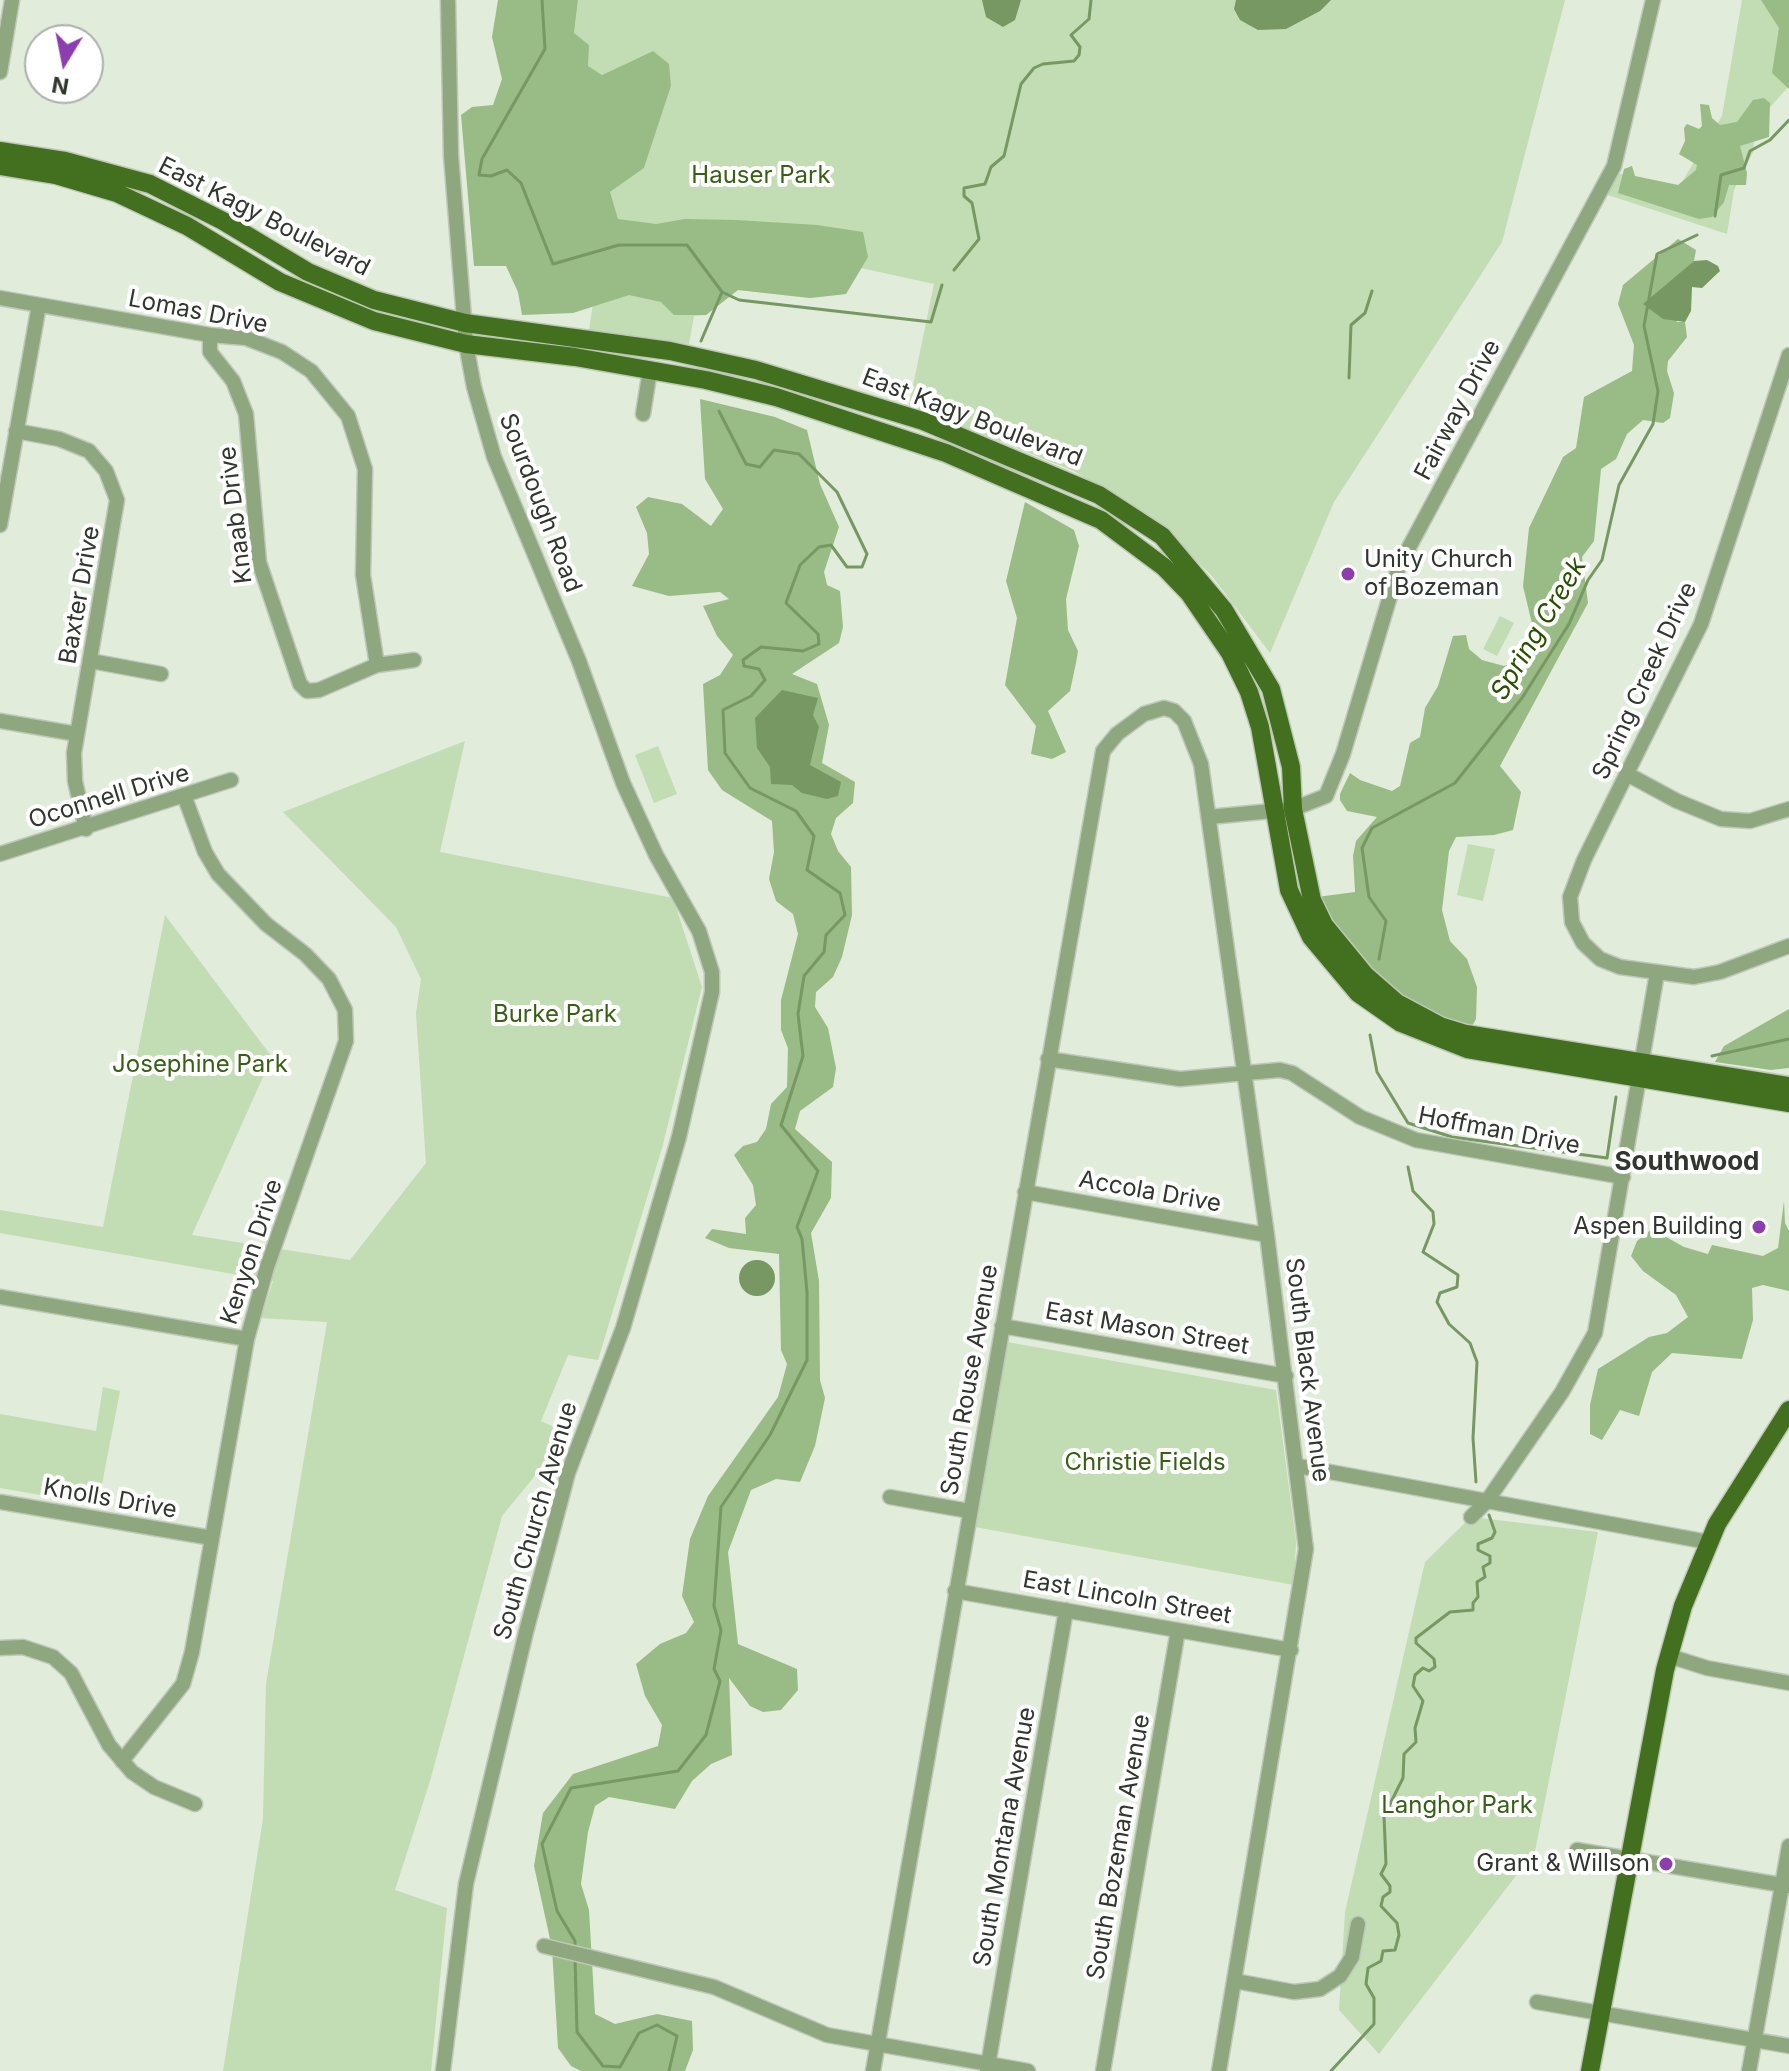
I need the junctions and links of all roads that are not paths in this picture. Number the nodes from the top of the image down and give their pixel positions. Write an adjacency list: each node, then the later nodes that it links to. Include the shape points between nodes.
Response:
1 (12, 0): 4 (street)
2 (448, 0): 9 (street, Sourdough Road, via 451,155)
3 (1653, 0): 27 (street, Fairway Drive, via 1614,166 1399,566 1326,796)
4 (0, 72)
5 (0, 151): 9 (main road, East Kagy Boulevard, via 65,161 150,184 336,285)
6 (0, 166): 11 (main road, East Kagy Boulevard, via 117,193 334,307)
7 (0, 298): 8 (street, Lomas Drive)
8 (39, 305): 10 (street, Lomas Drive); 15 (street)
9 (465, 323): 11 (street, Sourdough Road); 27 (main road, East Kagy Boulevard, via 670,351 756,370 923,421 1099,495 1162,536 1238,631 1271,689 1291,767)
10 (210, 335): 19 (street, Lomas Drive, via 246,338 282,352 311,371 348,416 365,469 363,575); 19 (street, Knaab Drive, via 210,352 233,381 246,414 259,562 297,675 307,691 319,690)
11 (466, 344): 13 (main road, East Kagy Boulevard); 34 (street, Sourdough Road, via 507,491 637,817 699,931 712,972)
12 (1789, 355): 24 (street, Spring Creek Drive, via 1701,624)
13 (650, 370): 14 (street); 27 (main road, East Kagy Boulevard, via 776,397 866,424 1055,498 1133,541 1189,593 1230,653 1249,692)
14 (643, 414)
15 (16, 431): 16 (street); 18 (street, Baxter Drive, via 89,451 114,486 117,512)
16 (0, 525)
17 (414, 660): 19 (street)
18 (91, 661): 20 (street); 23 (street, Baxter Drive)
19 (377, 665)
20 (161, 674)
21 (1144, 714): 29 (street, South Black Avenue, via 1164,708 1184,721 1201,764); 35 (street, South Rouse Avenue, via 1103,751)
22 (0, 721): 23 (street)
23 (77, 734): 30 (street, Baxter Drive, via 73,768)
24 (1627, 774): 28 (street, via 1721,819 1750,821); 33 (street, Spring Creek Drive, via 1573,886 1570,909 1577,933 1592,953 1620,967)
25 (231, 780): 26 (street, Oconnell Drive)
26 (185, 798): 30 (street, Oconnell Drive); 45 (street, Kenyon Drive, via 218,874 266,924 321,968 345,1010 342,1059 267,1267)
27 (1284, 809): 29 (street); 36 (main road, East Kagy Boulevard, via 1324,925 1365,975 1397,1003 1466,1034)
28 (1789, 809)
29 (1209, 817): 37 (street, South Black Avenue)
30 (86, 829): 31 (street, Oconnell Drive)
31 (0, 854)
32 (1789, 946): 33 (street, Spring Creek Drive, via 1707,975)
33 (1657, 973): 36 (street)
34 (712, 992): 78 (street, South Church Avenue, via 679,1137 623,1328 568,1473 526,1632 466,1884)
35 (1048, 1059): 37 (street, Hoffman Drive, via 1180,1079); 41 (street, South Rouse Avenue)
36 (1640, 1070): 38 (main road); 39 (main road); 40 (street)
37 (1243, 1073): 40 (street, Hoffman Drive, via 1292,1073 1360,1117 1416,1140); 42 (street, South Black Avenue)
38 (1789, 1086)
39 (1789, 1103)
40 (1623, 1177): 50 (street, via 1595,1333 1584,1358)
41 (1025, 1192): 42 (street, Accola Drive); 44 (street, South Rouse Avenue)
42 (1267, 1235): 46 (street, South Black Avenue)
43 (0, 1297): 45 (street)
44 (1002, 1326): 46 (street, East Mason Street); 52 (street, South Rouse Avenue)
45 (247, 1339): 54 (street, Kenyon Drive)
46 (1286, 1376): 48 (street, South Black Avenue)
47 (1789, 1410): 55 (main road)
48 (1298, 1466): 50 (street); 60 (street, South Black Avenue, via 1306,1549)
49 (890, 1497): 52 (street)
50 (1487, 1501): 53 (street); 55 (street)
51 (0, 1502): 54 (street, Knolls Drive)
52 (969, 1511): 56 (street, South Rouse Avenue)
53 (1471, 1517)
54 (212, 1538): 63 (street, Kenyon Drive, via 183,1684)
55 (1708, 1542): 61 (main road)
56 (955, 1591): 57 (street, East Lincoln Street); 75 (street, South Rouse Avenue)
57 (1066, 1610): 58 (street, East Lincoln Street); 77 (street, South Montana Avenue)
58 (1178, 1630): 60 (street, East Lincoln Street); 81 (street, South Bozeman Avenue)
59 (0, 1648): 63 (street, via 23,1647 53,1657 71,1673)
60 (1291, 1650): 71 (street, South Black Avenue)
61 (1669, 1656): 62 (street); 67 (main road)
62 (1789, 1683)
63 (122, 1761): 64 (street, via 154,1787)
64 (195, 1804)
65 (1789, 1846): 68 (street)
66 (1577, 1850): 67 (street)
67 (1630, 1857): 68 (street); 73 (main road)
68 (1786, 1885): 74 (street)
69 (1358, 1924): 71 (street, via 1352,1957 1340,1976 1320,1989 1294,1992)
70 (544, 1946): 75 (street, via 714,1987 827,2035)
71 (1235, 1981): 82 (street, South Black Avenue)
72 (1537, 2002): 73 (street)
73 (1600, 2013): 74 (street); 83 (main road)
74 (1755, 2040): 76 (street); 84 (street)
75 (878, 2043): 77 (street); 79 (street, South Rouse Avenue)
76 (1789, 2046)
77 (988, 2067): 80 (street)
78 (443, 2071)
79 (873, 2071)
80 (1028, 2071)
81 (1103, 2071)
82 (1219, 2071)
83 (1590, 2071)
84 (1749, 2071)

